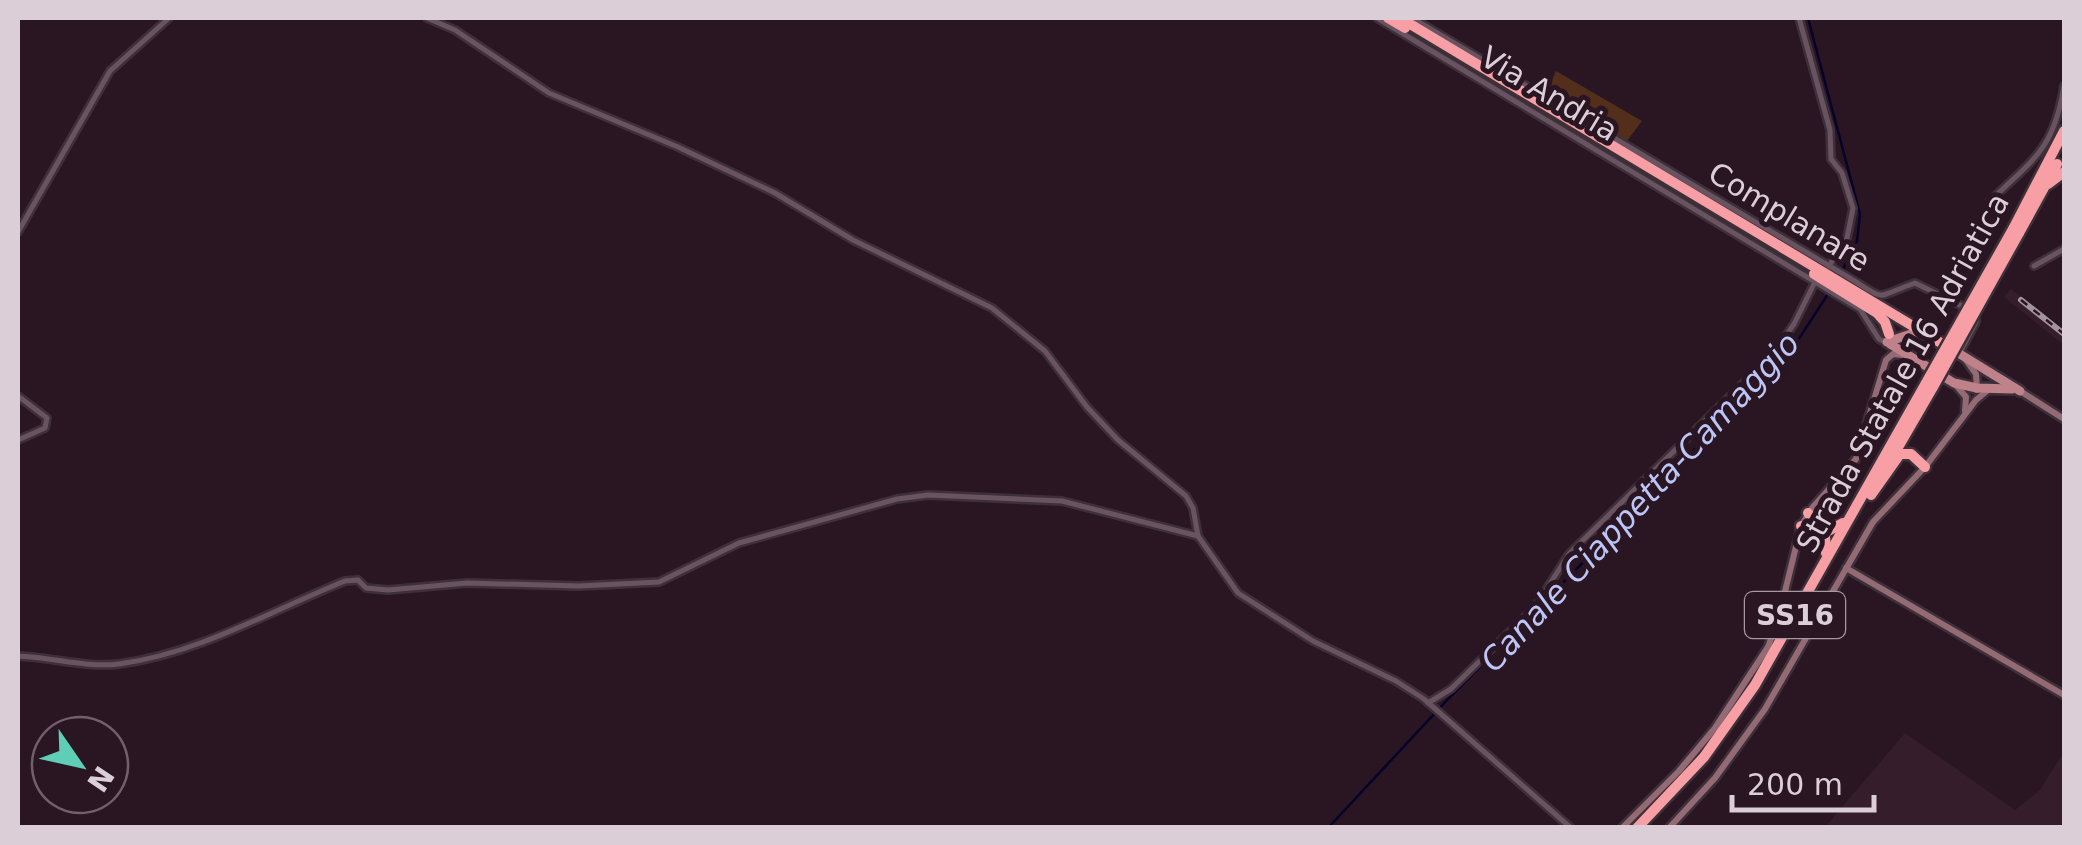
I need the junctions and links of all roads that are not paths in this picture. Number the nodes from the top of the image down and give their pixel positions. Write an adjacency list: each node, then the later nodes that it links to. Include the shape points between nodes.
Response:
1 (170, 18): 17 (street, via 110,72)
2 (427, 18): 45 (street, via 549,93 776,193 853,240 992,308 1045,351 1118,440 1177,485 1193,508)
3 (1377, 18): 13 (street, Via Andria)
4 (1388, 18): 22 (highway)
5 (1400, 18): 22 (highway)
6 (1412, 18): 11 (street, Via Andria)
7 (1799, 18): 19 (street, via 1830,130 1831,159 1853,208 1847,238)
8 (2064, 86): 15 (street, via 2051,138)
9 (2064, 131): 16 (highway, Strada Statale 16 Adriatica / SS16)
10 (2064, 147): 14 (highway, Strada Statale 16 Adriatica / SS16)
11 (1649, 158): 19 (street, Complanare)
12 (2064, 172): 14 (highway)
13 (1646, 179): 21 (street, Complanare)
14 (2044, 188): 16 (highway, Strada Statale 16 Adriatica / SS16)
15 (1990, 200)
16 (2016, 231): 30 (highway, Strada Statale 16 Adriatica / SS16, bridge)
17 (18, 232)
18 (2064, 249): 20 (street)
19 (1829, 266): 22 (street, Complanare)
20 (2034, 266)
21 (1815, 281): 22 (street, Complanare); 50 (street, via 1774,353 1569,554 1534,606)
22 (1838, 284): 23 (street, Complanare, via 1881,298 1915,283); 24 (highway, via 1880,315); 25 (highway)
23 (1964, 307): 25 (street); 26 (street, via 1976,322)
24 (1890, 339): 25 (main road, via 1914,334); 27 (main road); 28 (main road)
25 (1942, 343): 26 (main road)
26 (1960, 355): 31 (main road); 33 (main road)
27 (1908, 356): 28 (main road, via 1890,356); 29 (main road)
28 (1880, 378): 43 (main road, via 1856,460)
29 (1954, 383): 31 (main road); 37 (main road, via 1966,396)
30 (1929, 385): 36 (highway, Strada Statale 16 Adriatica / SS16); 42 (highway, Strada Statale 16 Adriatica / SS16)
31 (1978, 388): 32 (main road); 35 (main road)
32 (1994, 388): 33 (main road); 35 (main road)
33 (2020, 391): 38 (main road)
34 (18, 396): 39 (street, via 48,418 45,428)
35 (1976, 400): 37 (main road)
36 (1922, 405): 40 (highway, SS16, via 1908,440 1917,453); 42 (highway, Strada Statale 16 Adriatica / SS16)
37 (1964, 414): 40 (main road)
38 (2064, 418)
39 (18, 440)
40 (1932, 456): 41 (main road)
41 (1925, 467): 42 (highway, SS16, via 1911,454 1900,454); 46 (main road, via 1873,522)
42 (1868, 495): 43 (highway, SS16, via 1833,530 1822,529); 47 (highway, Strada Statale 16 Adriatica / SS16); 54 (highway, Strada Statale 16 Adriatica / SS16, via 1742,717)
43 (1808, 513): 44 (main road)
44 (1800, 526): 47 (highway, SS16, via 1828,542); 52 (main road, via 1778,620 1762,657 1691,756)
45 (1198, 536): 48 (street, via 1062,501 897,499 738,543 660,582 388,590 345,581 259,621 154,657 114,664); 50 (street, via 1247,600)
46 (1846, 568): 49 (main road); 55 (main road, via 1750,731)
47 (1806, 596): 53 (highway, Strada Statale 16 Adriatica / SS16, via 1704,757)
48 (18, 656)
49 (2064, 696)
50 (1430, 705): 51 (street)
51 (1572, 828)
52 (1622, 828)
53 (1638, 828)
54 (1646, 828)
55 (1669, 828)

